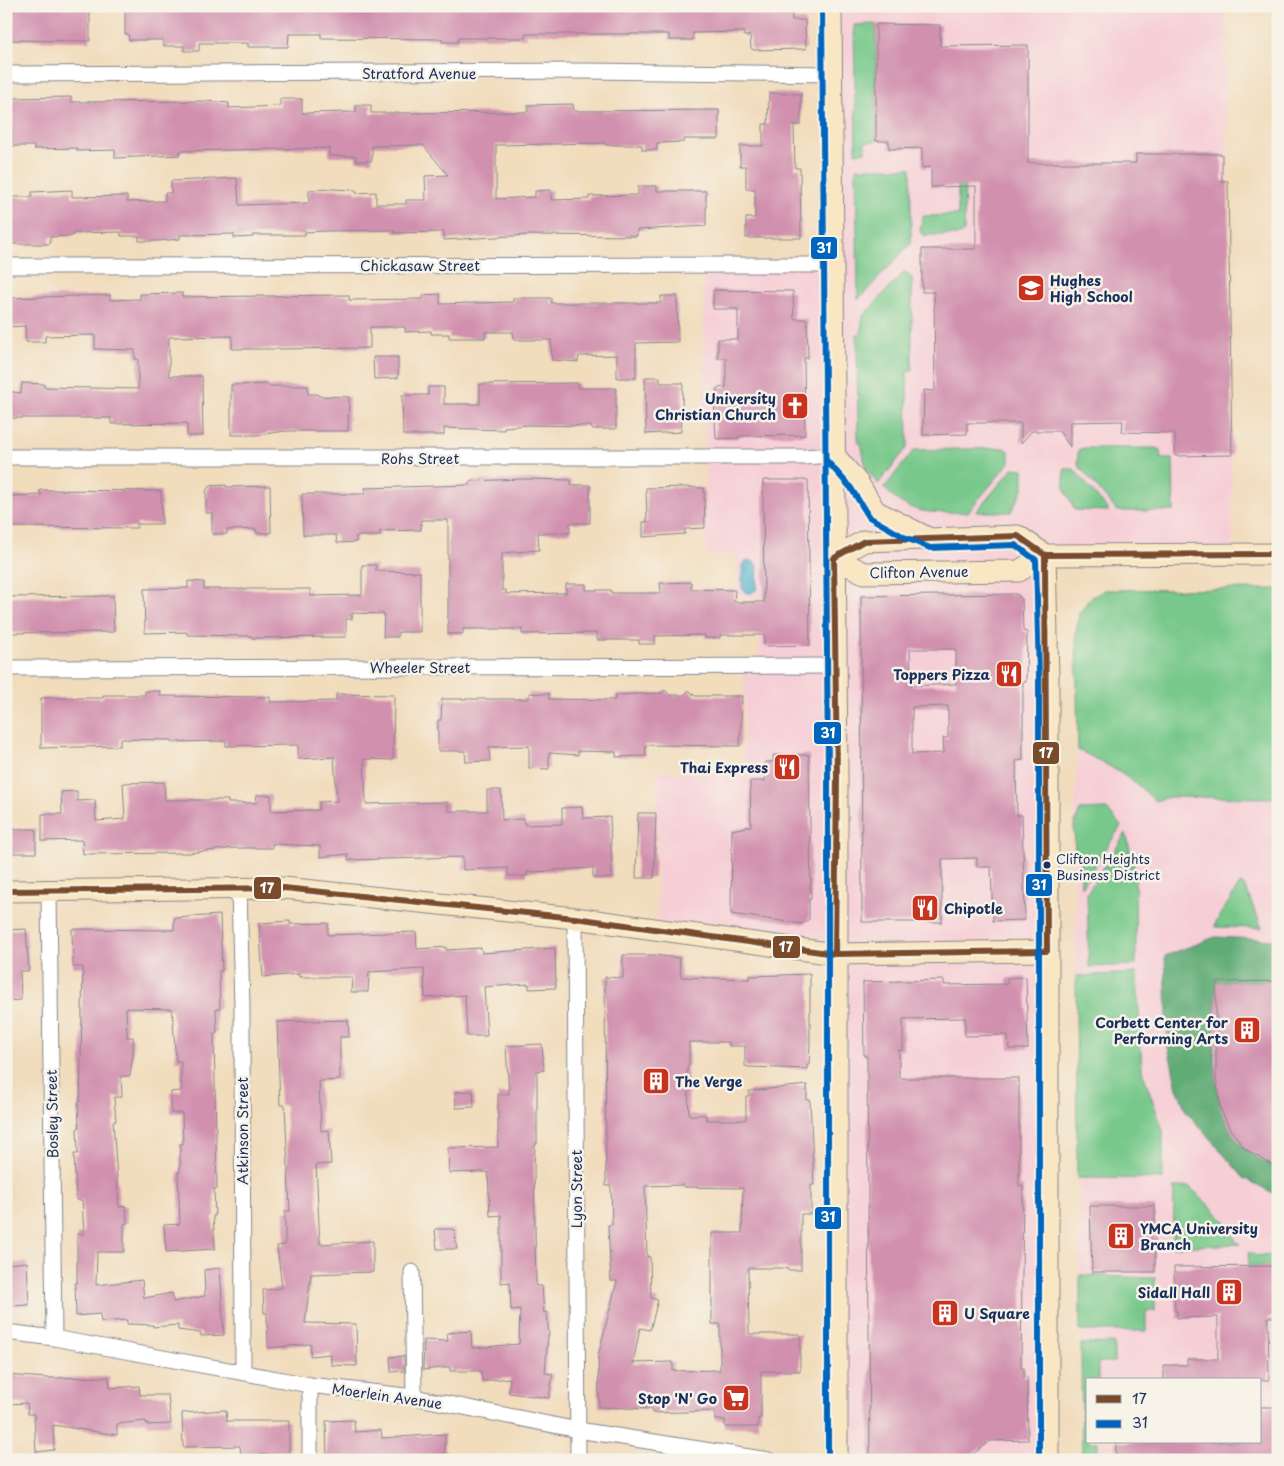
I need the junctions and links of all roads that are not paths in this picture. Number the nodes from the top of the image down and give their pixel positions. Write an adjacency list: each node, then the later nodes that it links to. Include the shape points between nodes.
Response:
1 (831, 6): 3 (main road)
2 (6, 74): 3 (street, Stratford Avenue, via 585,71)
3 (831, 74): 4 (main road)
4 (834, 265): 5 (street, Chickasaw Street); 6 (main road)
5 (6, 266)
6 (834, 455): 7 (street, Rohs Street); 8 (main road, via 858,483 875,511); 11 (main road)
7 (6, 457)
8 (931, 539): 10 (main road, via 1018,536); 11 (main road, via 864,541)
9 (1278, 554): 10 (main road)
10 (1045, 555): 11 (main road, Clifton Avenue, via 1018,571 864,573); 18 (main road)
11 (834, 558): 12 (main road)
12 (834, 666): 13 (street, Wheeler Street); 19 (main road)
13 (6, 668)
14 (239, 890): 16 (main road); 17 (main road, via 284,888); 23 (street, Atkinson Street)
15 (6, 891): 16 (main road)
16 (49, 891): 22 (street, Bosley Street)
17 (574, 918): 19 (main road); 26 (street, Lyon Street)
18 (1047, 951): 19 (main road); 31 (main road)
19 (835, 954): 30 (main road)
20 (412, 1272): 25 (street)
21 (6, 1332): 22 (street, Moerlein Avenue)
22 (54, 1338): 23 (street, Moerlein Avenue)
23 (242, 1372): 24 (street, Moerlein Avenue)
24 (310, 1385): 25 (street, Moerlein Avenue); 27 (street)
25 (414, 1398): 26 (street, Moerlein Avenue)
26 (578, 1430): 28 (street, Lyon Street); 29 (street, Moerlein Avenue)
27 (310, 1460)
28 (578, 1460)
29 (768, 1460)
30 (837, 1460)
31 (1048, 1460)

